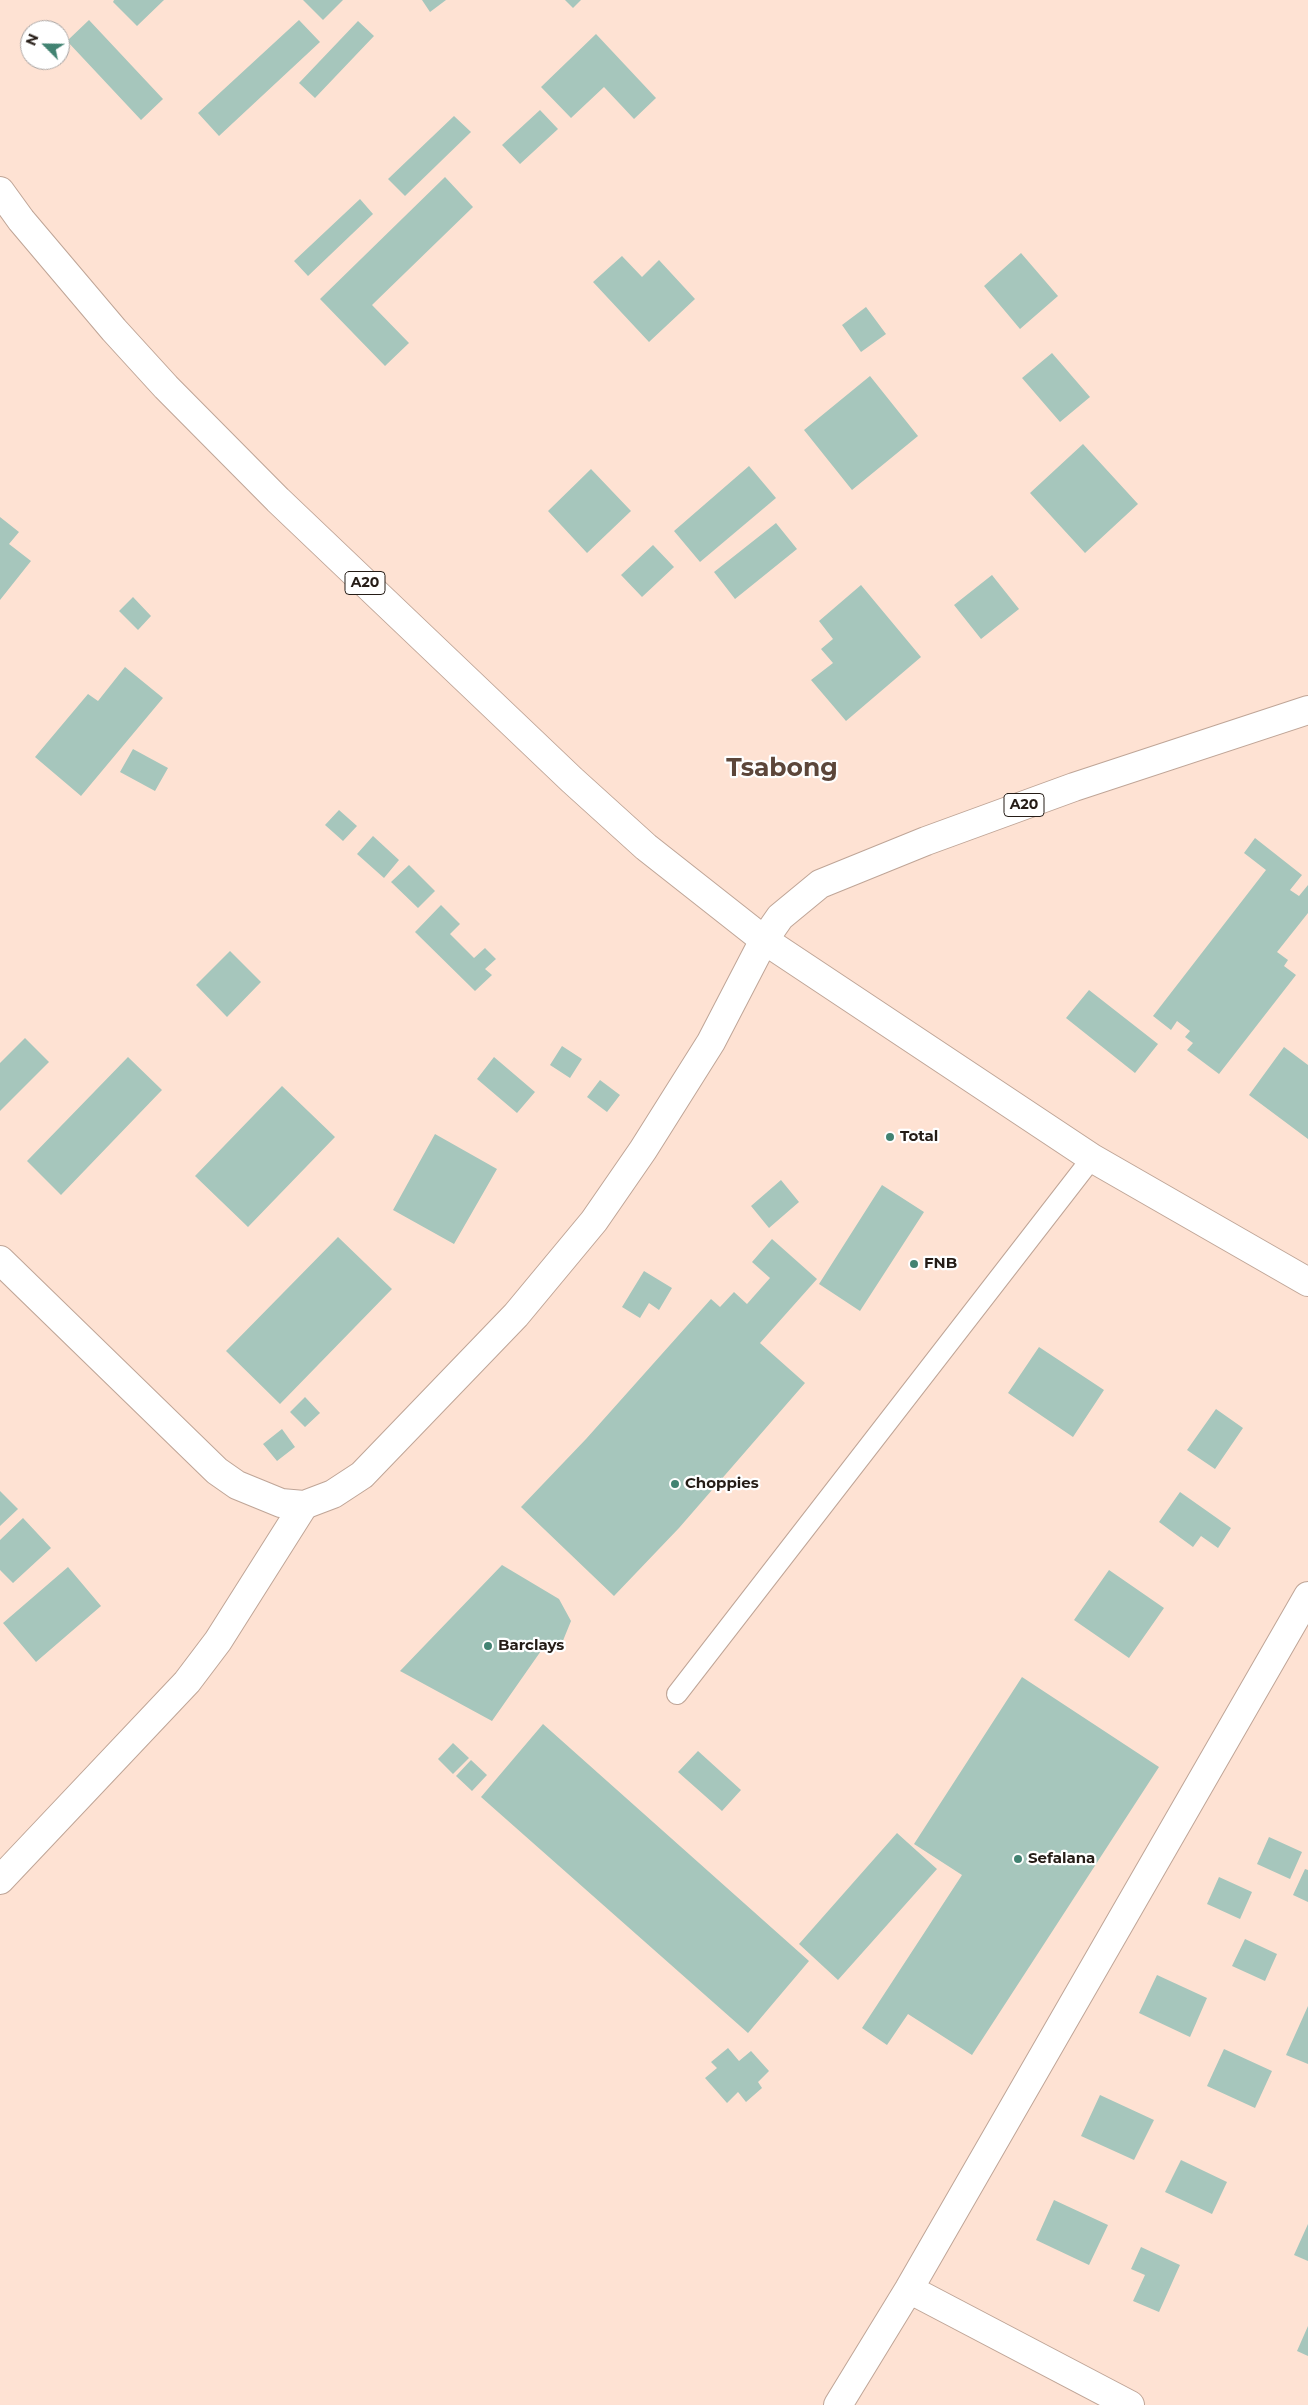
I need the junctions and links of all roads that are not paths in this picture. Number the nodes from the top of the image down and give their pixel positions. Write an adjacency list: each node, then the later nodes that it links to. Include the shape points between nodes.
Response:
1 (0, 191): 3 (street, A20, via 114,330 278,500 646,847)
2 (1308, 710): 3 (street, A20, via 1064,791 820,884 780,917)
3 (764, 940): 4 (street); 7 (street, via 711,1042 643,1150 582,1235 516,1315 362,1475 333,1494)
4 (1092, 1158): 6 (street); 9 (lane)
5 (0, 1260): 7 (street, via 217,1471 237,1485 281,1503)
6 (1308, 1282)
7 (304, 1505): 10 (street, via 229,1625 187,1682)
8 (1308, 1596): 11 (street)
9 (677, 1694)
10 (0, 1880)
11 (908, 2288): 12 (street); 13 (street)
12 (838, 2405)
13 (1130, 2405)

